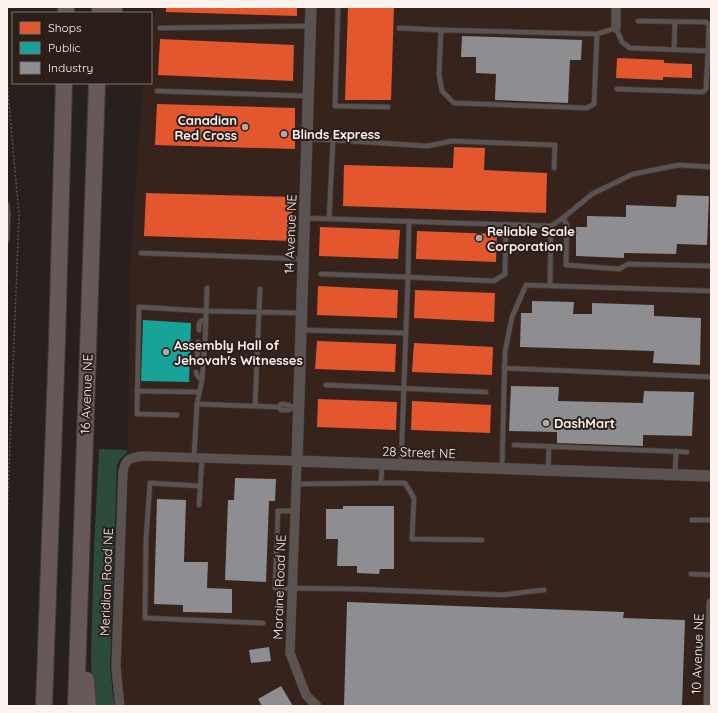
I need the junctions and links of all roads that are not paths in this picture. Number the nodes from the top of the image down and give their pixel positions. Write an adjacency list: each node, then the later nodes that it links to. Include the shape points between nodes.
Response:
1 (311, 7): 6 (street, 14 Avenue NE)
2 (338, 7): 21 (lane, via 335,106)
3 (616, 7): 9 (street)
4 (638, 21): 5 (lane)
5 (675, 22): 12 (lane); 13 (lane, via 706,22 709,26)
6 (310, 26): 7 (lane); 19 (street, 14 Avenue NE)
7 (160, 28)
8 (399, 28): 10 (lane)
9 (616, 28): 11 (lane); 12 (lane, via 622,42 630,48)
10 (441, 30): 11 (lane); 11 (lane, via 439,75 442,91 454,103 579,108 587,108 594,104)
11 (597, 34)
12 (674, 49): 13 (lane)
13 (708, 50): 17 (lane, via 706,89 703,92)
14 (63, 84): 94 (highway)
15 (97, 84): 20 (highway, 16 Avenue NE)
16 (108, 84): 20 (highway)
17 (617, 89)
18 (157, 91): 19 (lane)
19 (308, 96): 22 (street, 14 Avenue NE)
20 (97, 105): 92 (highway, 16 Avenue NE)
21 (388, 107)
22 (307, 139): 23 (lane); 27 (street, 14 Avenue NE)
23 (333, 140): 25 (lane, via 427,146 452,141 555,145); 29 (lane)
24 (711, 167): 28 (lane, via 679,165 633,174 592,194)
25 (554, 168)
26 (7, 205): 33 (lane)
27 (304, 218): 29 (lane); 35 (street, 14 Avenue NE)
28 (563, 218): 32 (lane); 36 (lane, via 568,225 566,266 619,270 628,264)
29 (330, 219): 30 (lane)
30 (409, 221): 31 (lane); 38 (lane)
31 (506, 224): 32 (lane); 38 (lane, via 505,274 494,281)
32 (551, 226): 39 (lane)
33 (7, 240)
34 (141, 253): 35 (lane)
35 (303, 259): 45 (street, 14 Avenue NE)
36 (711, 266)
37 (321, 274): 38 (lane)
38 (408, 277): 49 (lane)
39 (550, 286): 42 (lane); 52 (lane, via 526,285 512,317)
40 (207, 288): 43 (lane)
41 (260, 290): 44 (lane)
42 (711, 291)
43 (206, 311): 44 (lane); 46 (lane); 58 (lane, via 140,308)
44 (259, 312): 45 (lane); 62 (lane)
45 (301, 313): 48 (street, 14 Avenue NE)
46 (206, 319): 47 (lane, via 199,324); 55 (lane)
47 (199, 330)
48 (301, 330): 49 (lane); 63 (street, 14 Avenue NE)
49 (406, 332): 57 (lane)
50 (198, 342): 51 (lane)
51 (197, 360)
52 (504, 368): 54 (lane); 74 (lane)
53 (196, 372): 55 (lane, via 196,376)
54 (711, 377)
55 (202, 380): 59 (lane)
56 (326, 385): 57 (lane)
57 (404, 388): 60 (lane); 73 (lane)
58 (137, 391): 59 (lane); 64 (lane, via 136,414)
59 (199, 392): 61 (lane)
60 (486, 392)
61 (197, 404): 62 (lane); 69 (lane)
62 (255, 406): 63 (lane, via 278,407 281,404)
63 (295, 407): 71 (street, 14 Avenue NE)
64 (177, 415)
65 (514, 446): 66 (lane)
66 (549, 447): 67 (lane); 75 (lane)
67 (676, 451): 68 (lane); 76 (lane)
68 (687, 452)
69 (198, 458): 70 (street, 28 Street NE, via 143,456); 71 (street, 28 Street NE); 80 (lane)
70 (128, 460): 101 (street, Meridian Road NE, via 123,471 116,666)
71 (296, 462): 72 (street, 28 Street NE); 78 (street, Moraine Road NE)
72 (382, 464): 73 (street, 28 Street NE); 79 (lane)
73 (401, 465): 74 (street, 28 Street NE)
74 (502, 469): 75 (street, 28 Street NE)
75 (548, 470): 76 (street, 28 Street NE)
76 (675, 475): 77 (street, 28 Street NE)
77 (711, 476)
78 (296, 484): 79 (lane); 82 (street, Moraine Road NE)
79 (381, 484): 85 (lane, via 405,483 414,498 412,539)
80 (200, 486): 81 (lane); 91 (lane, via 150,483 145,618)
81 (199, 505)
82 (295, 511): 88 (street, Moraine Road NE); 88 (lane, via 278,511 275,588)
83 (692, 520): 84 (lane)
84 (711, 520)
85 (482, 540)
86 (690, 574): 87 (lane)
87 (711, 576)
88 (292, 588): 89 (lane, via 504,595); 102 (street, Moraine Road NE, via 290,653 306,695)
89 (544, 590)
90 (711, 603): 93 (street, 10 Avenue NE)
91 (263, 623)
92 (78, 628): 99 (highway, 16 Avenue NE); 100 (highway, via 86,664)
93 (711, 634): 95 (street, 10 Avenue NE)
94 (47, 637): 97 (highway); 98 (highway)
95 (710, 649): 96 (street, 10 Avenue NE)
96 (710, 682): 103 (street, 10 Avenue NE)
97 (39, 706)
98 (44, 706)
99 (76, 706)
100 (88, 706)
101 (120, 706)
102 (317, 706)
103 (708, 706)

